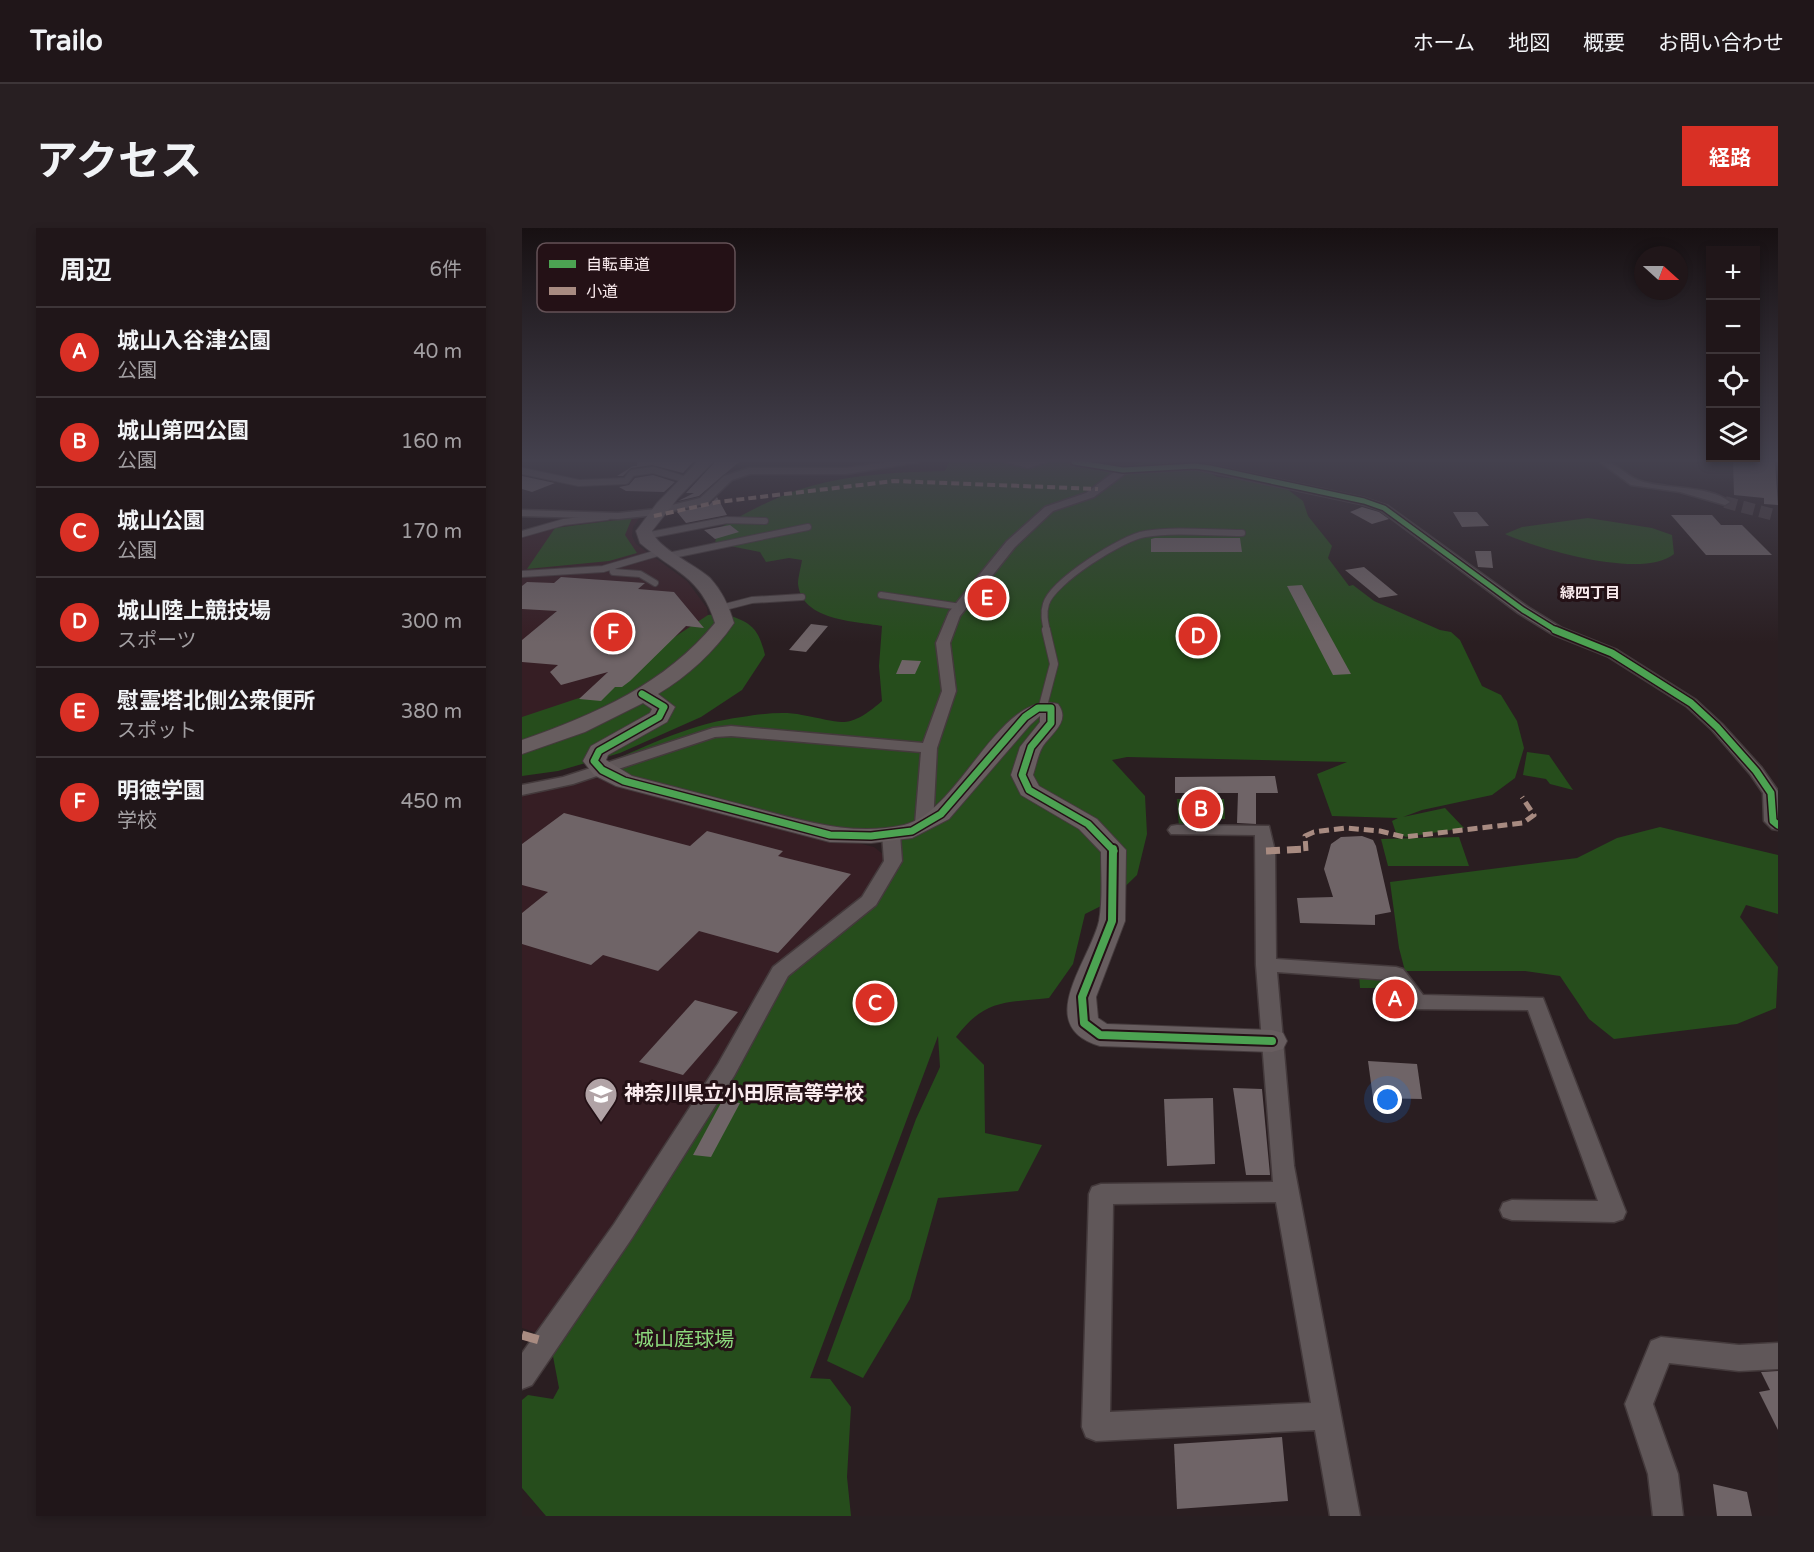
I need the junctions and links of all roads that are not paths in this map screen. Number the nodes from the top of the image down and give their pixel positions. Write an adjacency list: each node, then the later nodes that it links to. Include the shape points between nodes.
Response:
1 (564, 522): 8 (lane)
2 (648, 522): 9 (street)
3 (716, 522): 9 (lane)
4 (1034, 522): 16 (street, via 1011,544)
5 (1403, 522): 25 (street, via 1523,610 1557,631 1612,653 1691,703 1756,771 1771,793 1773,821)
6 (808, 526): 10 (lane)
7 (1242, 533): 19 (lane, via 1133,537 1102,553 1059,586 1046,602 1046,630 1054,664)
8 (522, 534)
9 (645, 536): 10 (street)
10 (665, 554): 11 (lane); 17 (street, via 705,581)
11 (612, 567): 12 (lane); 13 (lane, via 613,572 645,575)
12 (522, 574)
13 (655, 583)
14 (881, 595): 16 (lane)
15 (802, 597): 17 (lane, via 752,600)
16 (961, 607): 21 (street, via 943,643 949,691)
17 (721, 608): 18 (street, via 725,622 711,644)
18 (642, 694): 20 (street, via 584,726); 22 (street, via 664,707 659,717 599,751 594,761)
19 (1043, 706): 24 (street, via 1022,720 941,814); 29 (street, via 1051,708 1051,723 1030,747 1022,775 1029,790 1088,824 1114,850 1112,921 1082,997 1084,1023 1100,1035)
20 (522, 747)
21 (929, 748): 22 (street, via 730,731 713,733); 24 (street)
22 (602, 770): 23 (street); 27 (street, via 624,781 830,836)
23 (522, 790)
24 (924, 824): 27 (street, via 912,831)
25 (1778, 825)
26 (1178, 830): 28 (street, via 1263,830)
27 (891, 834): 33 (street, via 893,861 869,901 780,972 713,1090 623,1231)
28 (1266, 965): 29 (street); 31 (street, via 1396,974 1417,1002 1536,1003 1614,1212)
29 (1272, 1041): 30 (street)
30 (1287, 1192): 34 (street); 34 (street, via 1101,1194 1096,1427)
31 (1512, 1210)
32 (1778, 1356): 36 (street, via 1739,1358 1661,1350 1639,1404 1663,1474)
33 (522, 1376)
34 (1326, 1416): 35 (street)
35 (1345, 1516)
36 (1668, 1516)

